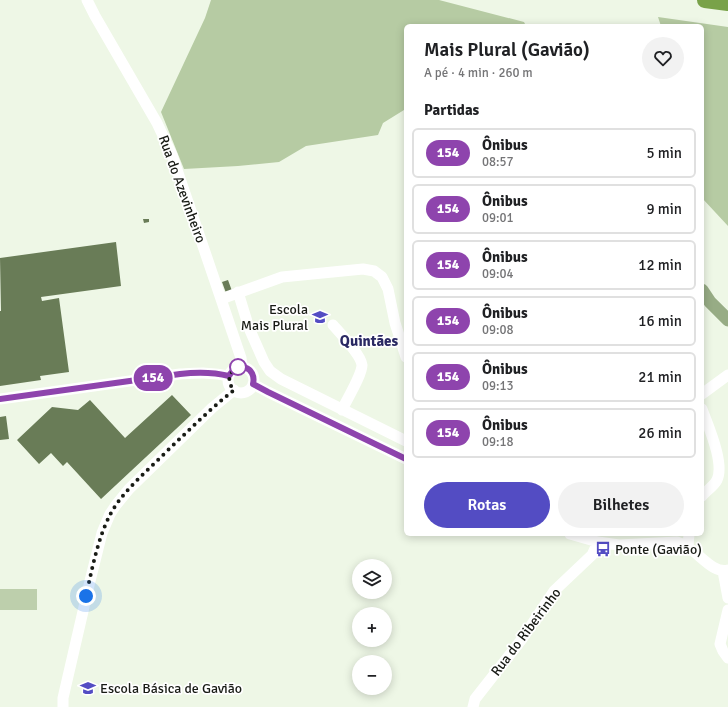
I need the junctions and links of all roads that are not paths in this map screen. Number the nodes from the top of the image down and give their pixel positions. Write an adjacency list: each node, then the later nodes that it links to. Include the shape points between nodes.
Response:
1 (87, 0): 5 (street, Rua do Azevinheiro, via 172,155)
2 (705, 0): 3 (highway)
3 (728, 3)
4 (238, 292): 5 (street); 7 (street, via 282,277 363,269 374,271 382,277 388,289); 15 (street, via 249,328 270,371)
5 (222, 299): 8 (street, Rua do Azevinheiro)
6 (333, 325): 15 (street, via 359,355 362,364)
7 (404, 351)
8 (242, 367): 10 (street, via 234,369); 11 (street, via 251,371)
9 (728, 375): 13 (street)
10 (229, 376): 12 (street, via 229,383); 14 (street, via 202,372 180,374)
11 (253, 384): 12 (street, via 245,392); 18 (street)
12 (234, 390): 28 (street, via 129,489 110,514 102,532 90,581)
13 (704, 393)
14 (0, 399)
15 (342, 410): 17 (street)
16 (704, 415): 19 (street, via 719,462 719,471 716,481)
17 (404, 440)
18 (404, 457)
19 (704, 494)
20 (576, 536): 22 (street)
21 (689, 536): 23 (street)
22 (598, 542): 23 (street, via 619,545 677,542); 29 (street, Rua do Ribeirinho, via 592,555 554,591 522,639 475,699)
23 (688, 547): 24 (street, via 713,568)
24 (725, 571): 25 (street)
25 (728, 598)
26 (728, 610): 27 (street, via 720,644)
27 (728, 658)
28 (63, 707)
29 (473, 707)

